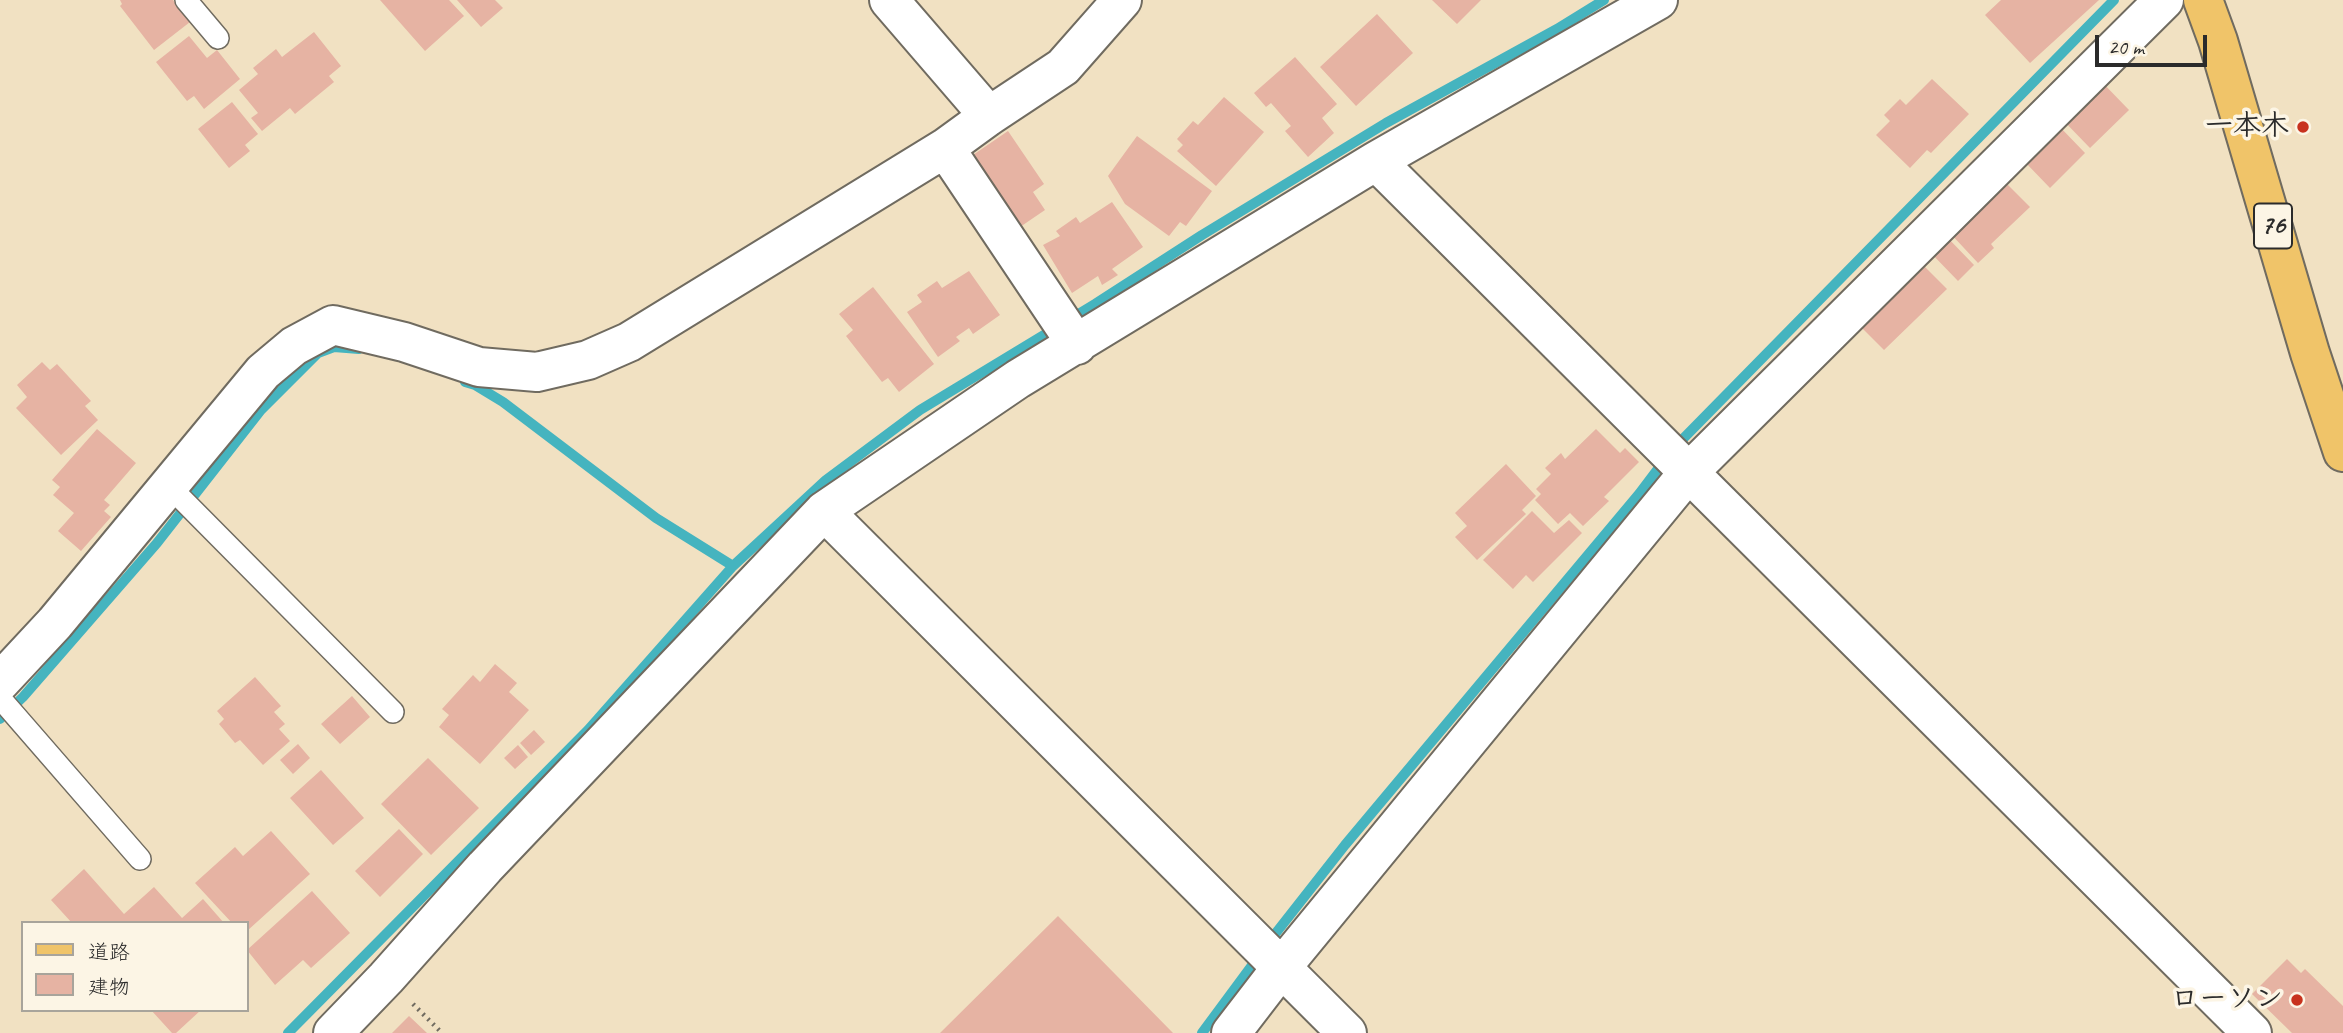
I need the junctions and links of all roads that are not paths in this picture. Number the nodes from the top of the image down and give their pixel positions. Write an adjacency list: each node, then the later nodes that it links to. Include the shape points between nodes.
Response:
1 (186, 0): 7 (lane)
2 (890, 0): 8 (street)
3 (1122, 0): 8 (street, via 1063,67)
4 (1658, 0): 10 (street)
5 (2164, 0): 13 (street)
6 (2203, 0): 12 (main road, 76)
7 (218, 38)
8 (989, 116): 9 (street)
9 (946, 148): 11 (street); 14 (street, via 629,342 588,360 537,372 479,367 333,325 294,345 263,372)
10 (1376, 161): 11 (street); 13 (street)
11 (1077, 345): 15 (street, via 1018,379)
12 (2343, 452)
13 (1688, 473): 20 (street); 24 (street)
14 (169, 486): 16 (street); 18 (lane)
15 (824, 511): 20 (street); 21 (street)
16 (0, 682)
17 (0, 698): 19 (lane)
18 (393, 712)
19 (140, 859)
20 (1281, 968): 22 (street); 23 (street)
21 (333, 1033)
22 (1231, 1033)
23 (1347, 1033)
24 (2252, 1033)

